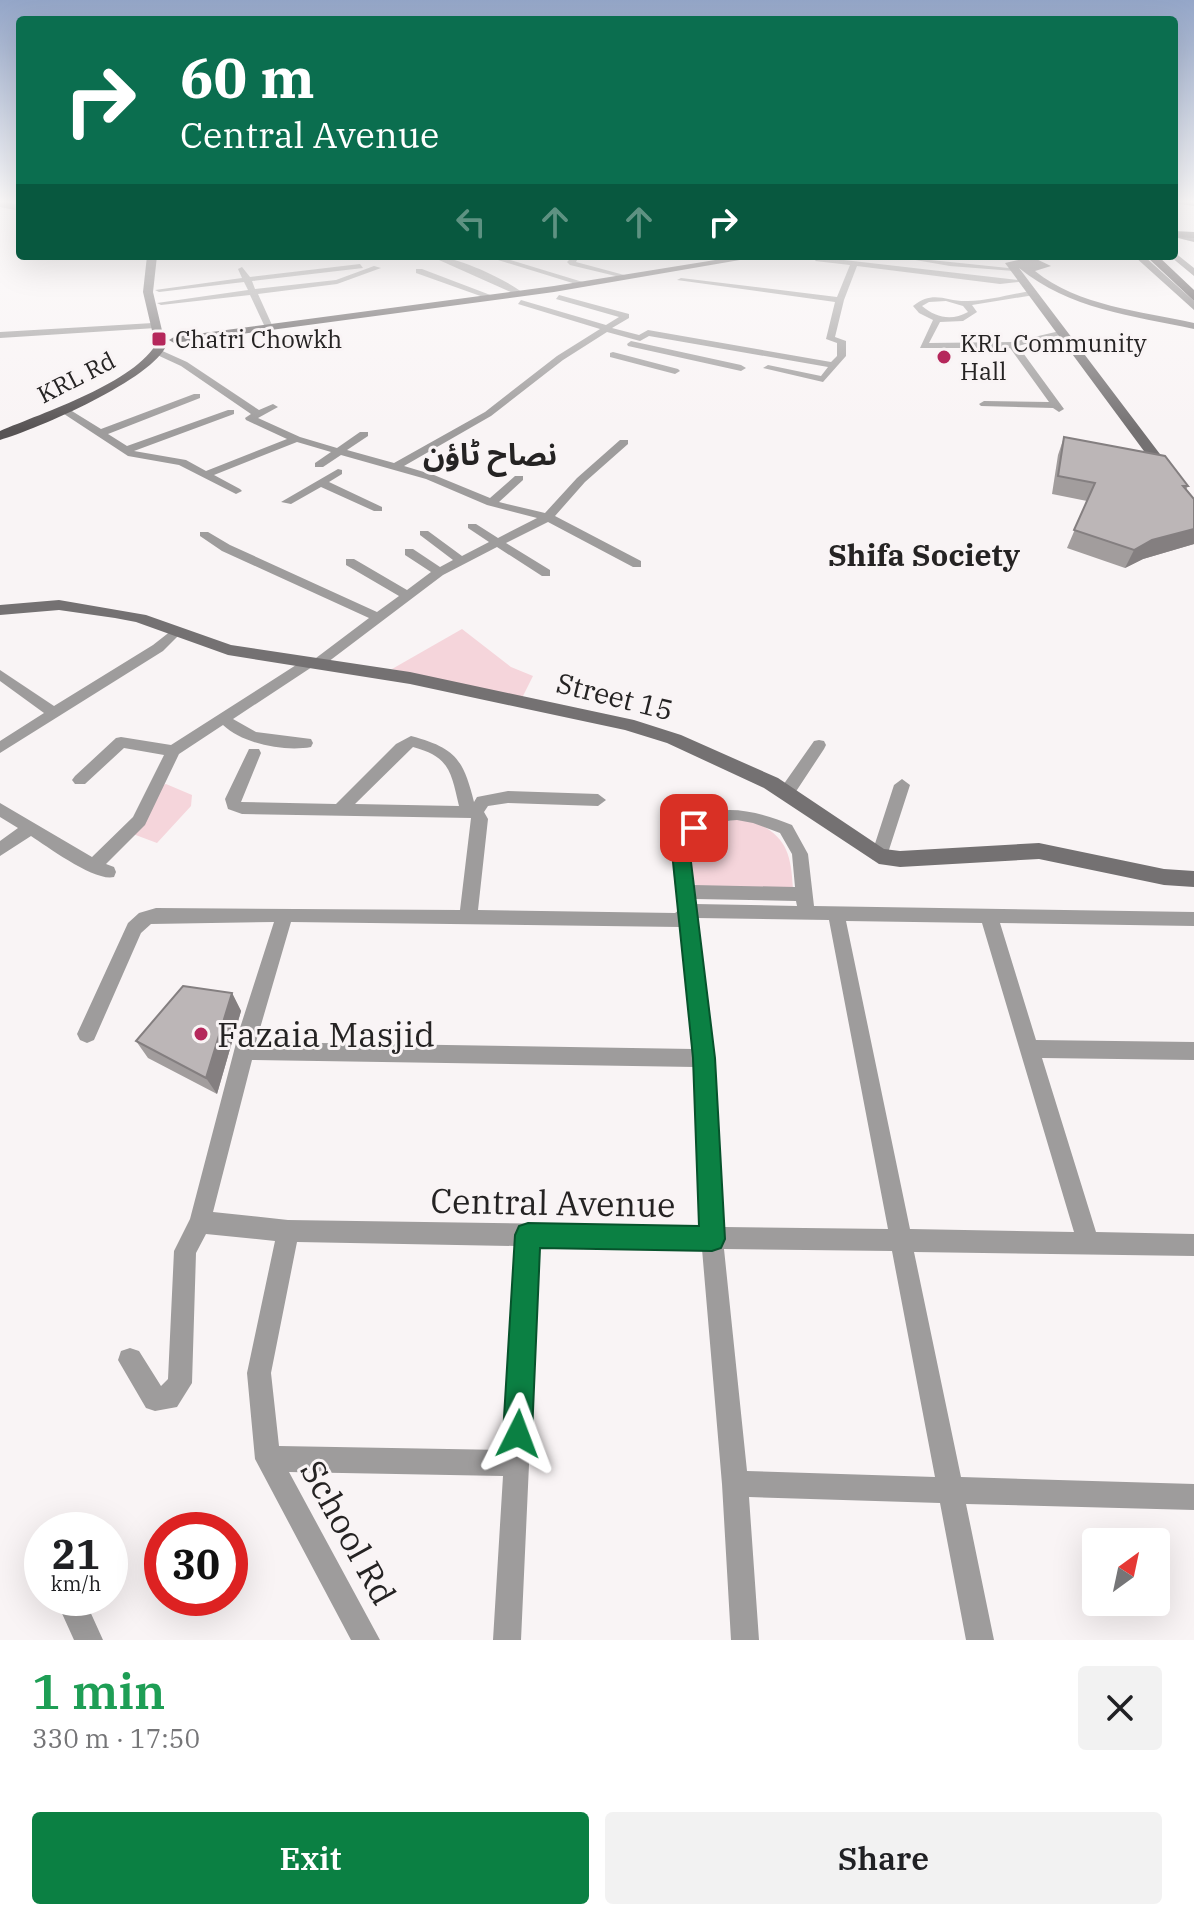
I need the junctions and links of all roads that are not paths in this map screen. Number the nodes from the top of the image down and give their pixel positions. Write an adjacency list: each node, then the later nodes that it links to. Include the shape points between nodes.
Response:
1 (150, 277): 38 (street)
2 (157, 277): 44 (street)
3 (246, 277): 18 (street)
4 (276, 277): 18 (street)
5 (353, 277): 24 (street)
6 (434, 277): 26 (street)
7 (482, 277): 27 (street)
8 (565, 277): 21 (street)
9 (621, 277): 21 (main road)
10 (631, 277): 44 (main road)
11 (849, 277): 30 (street)
12 (955, 277): 20 (street)
13 (1020, 277): 20 (street)
14 (1034, 277): 23 (street)
15 (1048, 277): 23 (street)
16 (1161, 277): 33 (street)
17 (1173, 277): 29 (highway)
18 (248, 280): 22 (street); 24 (street)
19 (681, 280): 30 (street)
20 (1022, 281): 25 (street)
21 (582, 283): 27 (main road)
22 (159, 290)
23 (1059, 290): 25 (street); 35 (street)
24 (252, 292): 31 (street); 37 (street)
25 (1034, 294): 32 (street); 41 (street)
26 (489, 296): 27 (main road); 37 (main road)
27 (519, 297): 40 (street)
28 (559, 297): 40 (street, via 626,316)
29 (1194, 297)
30 (840, 300): 46 (street, via 830,339 843,346)
31 (161, 303)
32 (966, 304): 34 (street, via 971,316); 34 (street, via 936,299 917,306)
33 (1194, 308): 35 (street, via 1189,317)
34 (938, 318): 45 (street, via 923,346)
35 (1164, 319): 39 (street)
36 (665, 322): 43 (street)
37 (268, 325): 44 (main road)
38 (153, 326): 42 (street); 44 (street)
39 (1194, 326)
40 (606, 328): 43 (street); 63 (street, via 488,414)
41 (1061, 332): 45 (street); 71 (street)
42 (0, 335)
43 (640, 338): 46 (street); 47 (street); 49 (street, via 609,358)
44 (165, 342): 53 (main road, KRL Rd, via 116,385); 55 (street, via 174,357)
45 (1013, 345): 51 (street, via 1057,407)
46 (832, 365): 48 (street, via 818,380)
47 (741, 368)
48 (768, 368)
49 (675, 371)
50 (197, 396): 56 (street)
51 (984, 404)
52 (273, 407): 55 (street)
53 (64, 410): 56 (street); 58 (main road, KRL Rd)
54 (231, 412): 61 (street)
55 (258, 414): 59 (street, via 250,419)
56 (100, 433): 61 (street)
57 (364, 434): 62 (street)
58 (0, 436)
59 (296, 439): 62 (street); 64 (street)
60 (624, 442): 72 (street)
61 (127, 450): 64 (street, via 182,462)
62 (336, 451): 63 (street); 66 (street, via 319,465 338,472)
63 (395, 467): 69 (street)
64 (205, 475): 67 (street)
65 (519, 478): 69 (street)
66 (322, 483): 68 (street); 70 (street)
67 (236, 491)
68 (287, 502)
69 (491, 503): 72 (street)
70 (378, 509)
71 (1194, 509)
72 (548, 517): 76 (street); 80 (street)
73 (472, 526): 76 (street)
74 (424, 533): 78 (street)
75 (204, 534): 85 (street)
76 (499, 542): 78 (street); 82 (street)
77 (409, 552): 81 (street)
78 (462, 561): 81 (street)
79 (350, 562): 83 (street)
80 (637, 564)
81 (439, 572): 83 (street)
82 (546, 573)
83 (408, 596): 85 (street)
84 (0, 610): 86 (street, Street 15, via 59,605 140,618)
85 (379, 618): 87 (street)
86 (176, 631): 87 (street, Street 15, via 228,650); 89 (street, via 158,648)
87 (315, 662): 90 (street); 98 (street, Street 15, via 628,724 704,751)
88 (0, 674): 89 (street)
89 (54, 713): 93 (street)
90 (224, 718): 91 (street, via 231,727 265,740); 94 (street)
91 (306, 743)
92 (819, 745): 98 (street)
93 (0, 748)
94 (173, 751): 96 (street, via 121,742); 103 (street, via 139,821 101,868)
95 (254, 753): 101 (street, via 234,805)
96 (80, 780)
97 (902, 785): 105 (street)
98 (787, 792): 105 (street, Street 15)
99 (598, 800): 102 (street, via 508,797 483,801)
100 (0, 809): 103 (street)
101 (340, 809): 102 (street); 102 (street, via 411,741 442,750 454,760)
102 (472, 811): 112 (street, via 480,819)
103 (29, 829): 104 (street)
104 (0, 850)
105 (879, 856): 106 (street, via 1039,851)
106 (1194, 879)
107 (688, 902): 108 (street); 108 (street, via 682,862 694,828 714,815 746,813 786,829 800,854); 112 (street, via 679,920 671,921); 118 (street)
108 (804, 902): 109 (street)
109 (836, 913): 111 (street); 123 (street)
110 (285, 914): 112 (street); 114 (street, via 145,918 134,928); 116 (street)
111 (989, 916): 113 (street); 115 (street)
112 (468, 917)
113 (1194, 919)
114 (87, 1034)
115 (1030, 1049): 117 (street); 124 (street)
116 (244, 1051): 118 (street); 119 (street)
117 (1194, 1051)
118 (704, 1058): 122 (street)
119 (200, 1222): 120 (street, Central Avenue); 126 (street, via 185,1251 180,1383 168,1398 155,1399)
120 (288, 1231): 121 (street, Central Avenue); 127 (street, via 259,1373)
121 (528, 1235): 122 (street, Central Avenue); 128 (street)
122 (712, 1239): 123 (street, Central Avenue); 129 (street)
123 (903, 1241): 124 (street, Central Avenue); 130 (street)
124 (1088, 1243): 125 (street, Central Avenue)
125 (1194, 1245)
126 (130, 1360)
127 (268, 1459): 128 (street); 134 (street, School Rd)
128 (516, 1463): 135 (street)
129 (735, 1484): 130 (street); 136 (street)
130 (953, 1490): 131 (street); 137 (street)
131 (1194, 1497)
132 (78, 1616): 133 (street)
133 (89, 1640)
134 (366, 1640)
135 (507, 1640)
136 (745, 1640)
137 (980, 1640)

